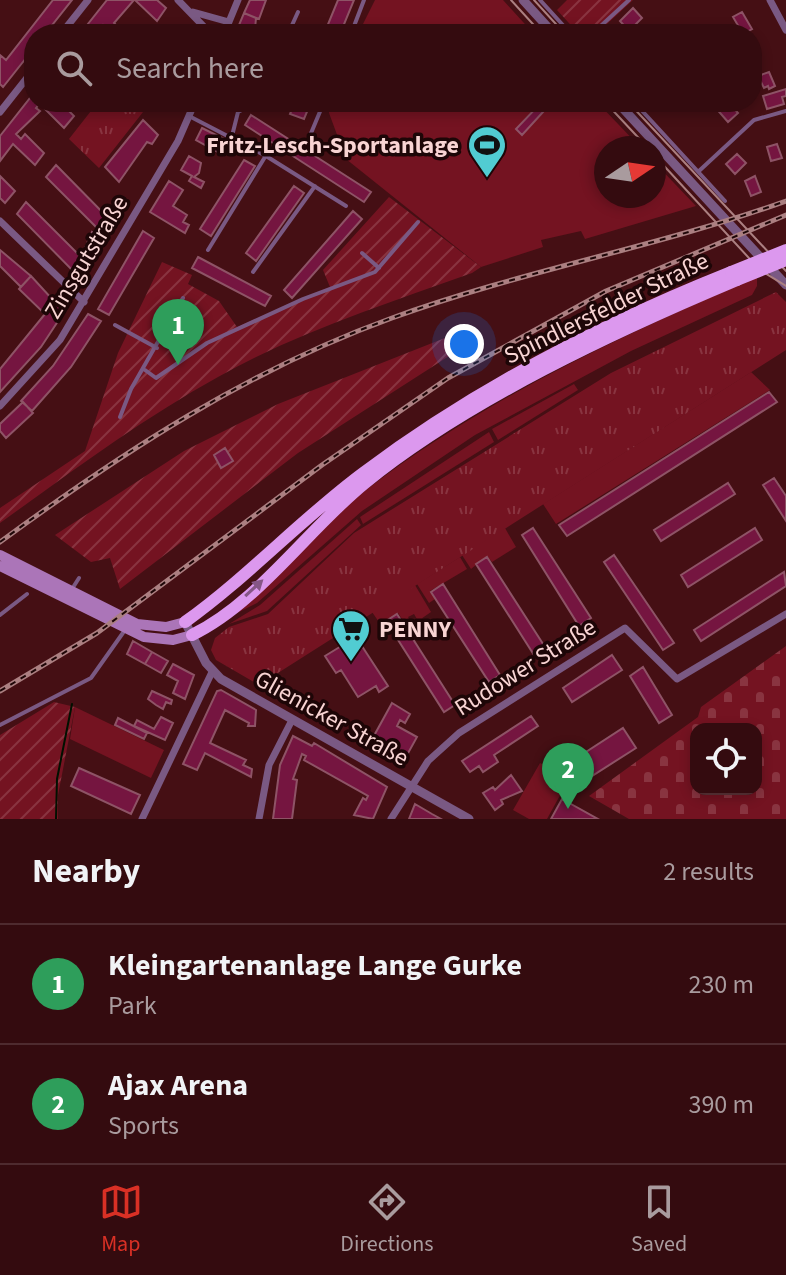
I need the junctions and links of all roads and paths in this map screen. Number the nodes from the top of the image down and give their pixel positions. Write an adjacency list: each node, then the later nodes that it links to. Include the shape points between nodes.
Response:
1 (88, 0): 12 (street)
2 (178, 0): 9 (street)
3 (238, 0): 11 (street)
4 (364, 0): 15 (lane)
5 (523, 0): 16 (street)
6 (540, 0): 17 (lane)
7 (629, 0): 18 (lane)
8 (770, 0): 19 (street)
9 (193, 12): 11 (street); 13 (street)
10 (298, 12): 14 (lane)
11 (229, 22)
12 (69, 24)
13 (203, 24)
14 (293, 24)
15 (355, 24)
16 (545, 24)
17 (562, 24)
18 (603, 24)
19 (786, 30)
20 (24, 82): 22 (street)
21 (786, 111): 32 (lane, via 754,120)
22 (0, 112)
23 (191, 112): 28 (street, Zinsgutstraße)
24 (238, 112): 29 (lane)
25 (320, 112): 30 (lane)
26 (626, 112): 45 (street)
27 (643, 112): 32 (lane)
28 (189, 116): 29 (lane); 47 (street, Zinsgutstraße)
29 (232, 136): 31 (lane)
30 (309, 138)
31 (266, 156): 33 (lane); 38 (lane)
32 (699, 171): 34 (lane)
33 (315, 186): 35 (lane); 43 (lane)
34 (725, 201)
35 (346, 206)
36 (0, 221): 47 (street)
37 (418, 222): 42 (lane)
38 (208, 250)
39 (786, 250): 44 (highway, Spindlersfelder Straße, bridge)
40 (362, 253): 42 (lane)
41 (786, 260): 44 (highway, Spindlersfelder Straße, bridge)
42 (379, 268): 50 (lane, via 207,343 156,378)
43 (253, 272)
44 (734, 276): 60 (highway, Spindlersfelder Straße, via 635,313 423,431 361,474); 62 (highway, Spindlersfelder Straße, one-way to 44, via 221,617 367,481 429,438 640,321)
45 (786, 285)
46 (183, 298): 49 (lane)
47 (84, 302): 51 (street, Zinsgutstraße, via 39,366)
48 (115, 325): 49 (lane)
49 (157, 348): 50 (lane)
50 (145, 370): 52 (lane)
51 (0, 406)
52 (120, 417)
53 (0, 555): 56 (main road)
54 (0, 566): 61 (main road)
55 (79, 578): 56 (lane)
56 (71, 592): 61 (main road)
57 (27, 594): 59 (lane)
58 (786, 614): 66 (street, Rudower Straße, via 677,679 625,628 459,733)
59 (0, 615)
60 (185, 622): 61 (main road); 62 (street)
61 (128, 624): 62 (main road, via 161,640); 65 (lane, via 91,678)
62 (192, 635): 63 (street)
63 (212, 672): 64 (street, Glienicker Straße); 67 (street)
64 (292, 720): 66 (street, Glienicker Straße); 68 (street, via 269,765)
65 (0, 725)
66 (411, 785): 69 (street); 70 (street, Glienicker Straße)
67 (142, 819)
68 (259, 819)
69 (391, 819)
70 (469, 819)

